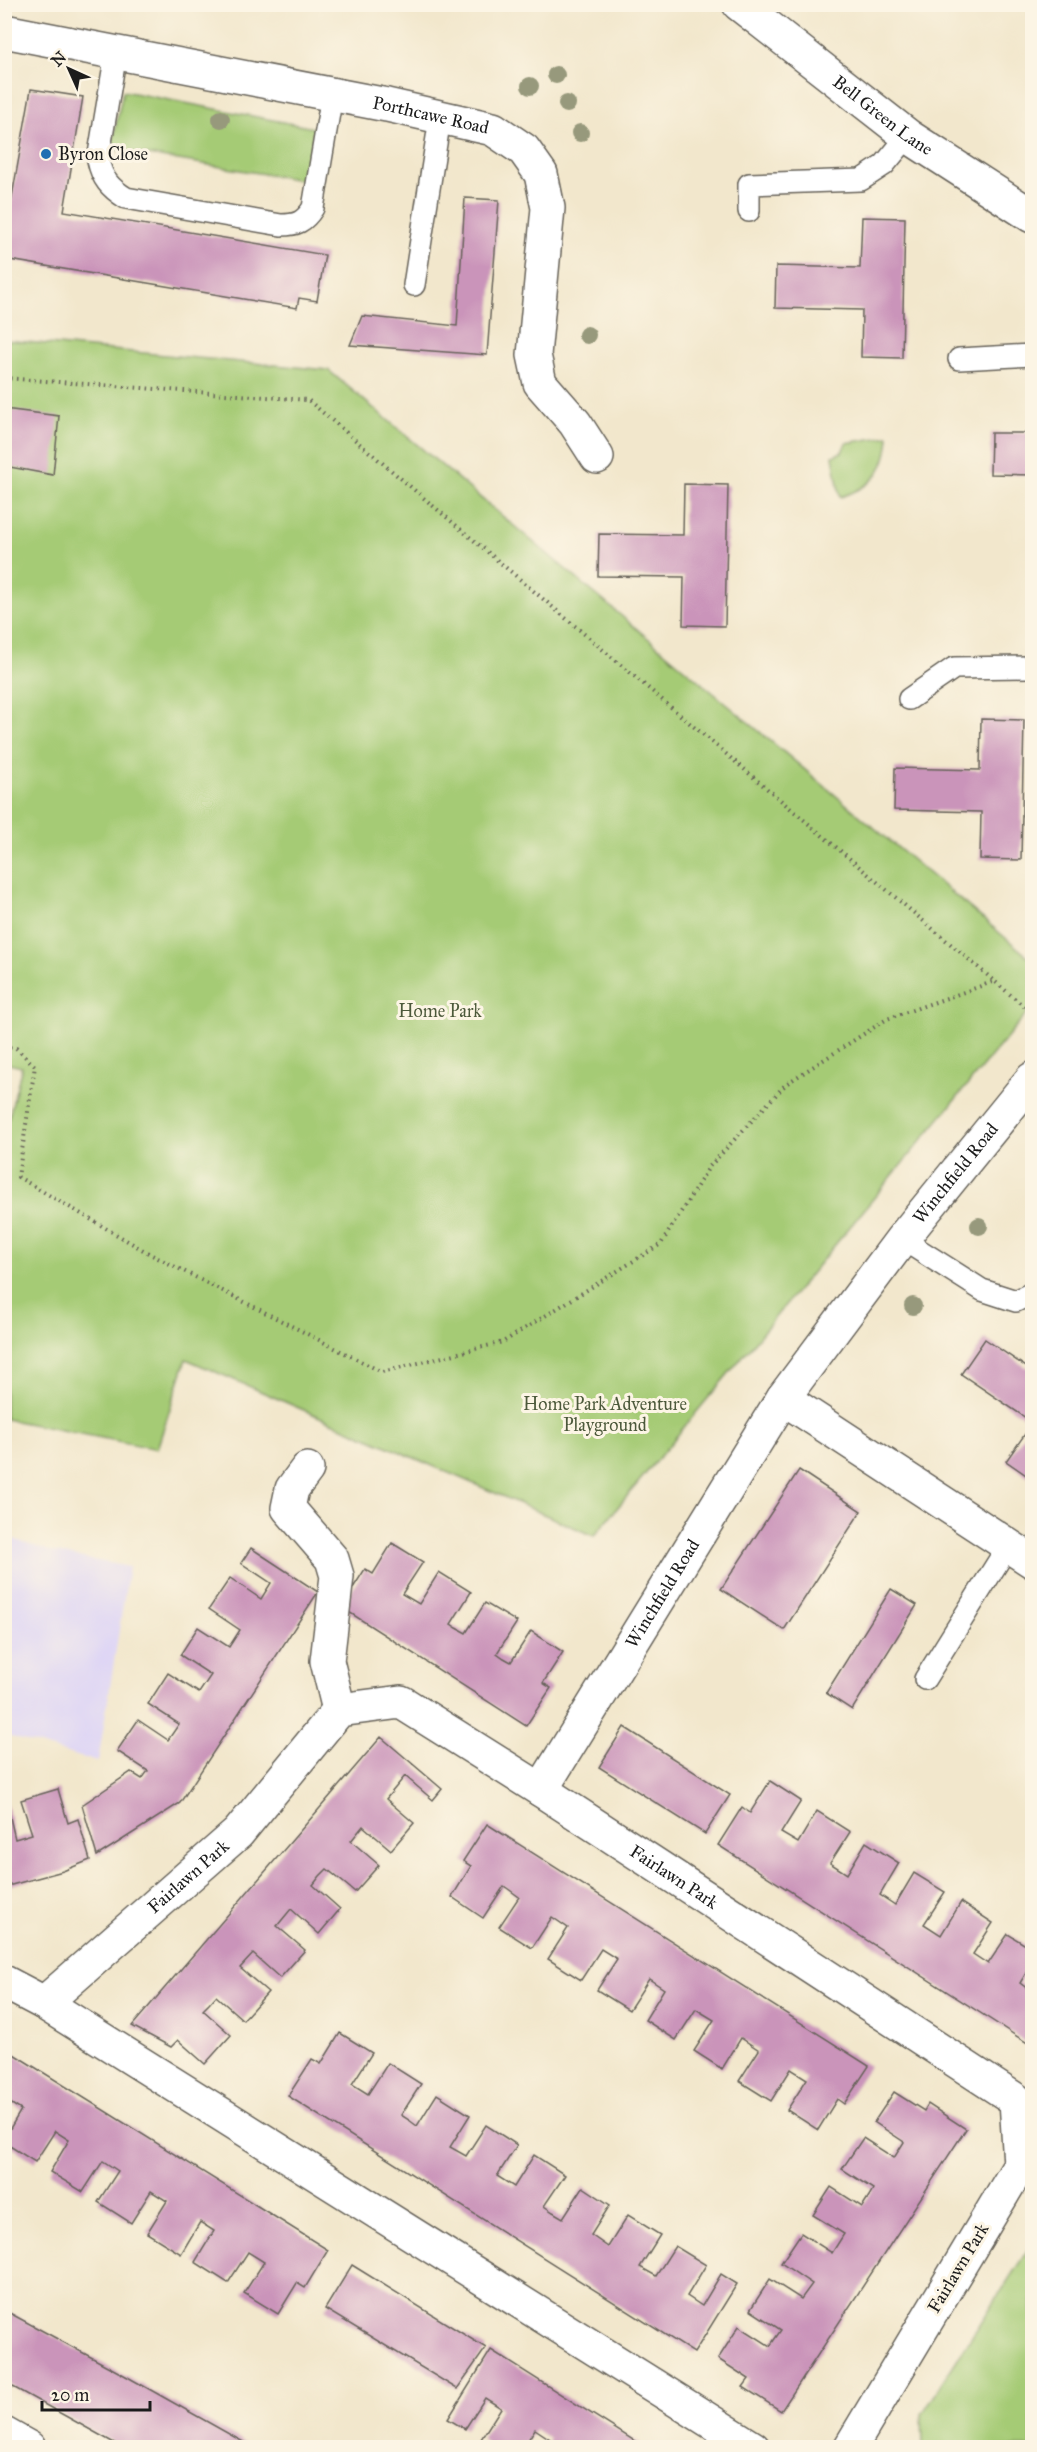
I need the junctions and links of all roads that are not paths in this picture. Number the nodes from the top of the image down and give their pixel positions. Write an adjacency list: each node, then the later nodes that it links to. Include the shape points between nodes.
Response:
1 (739, 4): 6 (street, Bell Green Lane)
2 (4, 31): 3 (street, Porthcawe Road)
3 (116, 53): 4 (street, Porthcawe Road); 4 (lane, via 98,160 110,188 126,198 297,225 313,208)
4 (332, 95): 5 (street, Porthcawe Road)
5 (440, 118): 9 (lane); 12 (street, Porthcawe Road, via 493,129 524,150 541,174 548,208 534,355 540,383 575,423)
6 (908, 136): 7 (lane, via 884,165 861,180 749,184); 8 (street, Bell Green Lane)
7 (748, 211)
8 (1032, 216)
9 (414, 285)
10 (1032, 355): 11 (lane)
11 (959, 359)
12 (597, 457)
13 (1032, 667): 14 (lane, via 954,668)
14 (909, 699)
15 (1032, 1079): 16 (street, Winchfield Road)
16 (902, 1239): 17 (lane, Winchfield Road, via 981,1290 1016,1301); 18 (street, Winchfield Road)
17 (1032, 1293)
18 (783, 1398): 20 (street); 23 (street, Winchfield Road)
19 (307, 1469): 22 (street, via 292,1489 288,1509 332,1559 336,1576 327,1661)
20 (1026, 1555): 21 (lane)
21 (925, 1679)
22 (339, 1710): 23 (street, Fairlawn Park, via 401,1702); 25 (street, Fairlawn Park, via 238,1833)
23 (541, 1790): 29 (street, Fairlawn Park, via 1016,2100 1020,2165)
24 (4, 1982): 25 (street)
25 (44, 2003): 28 (street)
26 (4, 2434): 27 (street)
27 (29, 2448)
28 (753, 2448)
29 (850, 2448)

